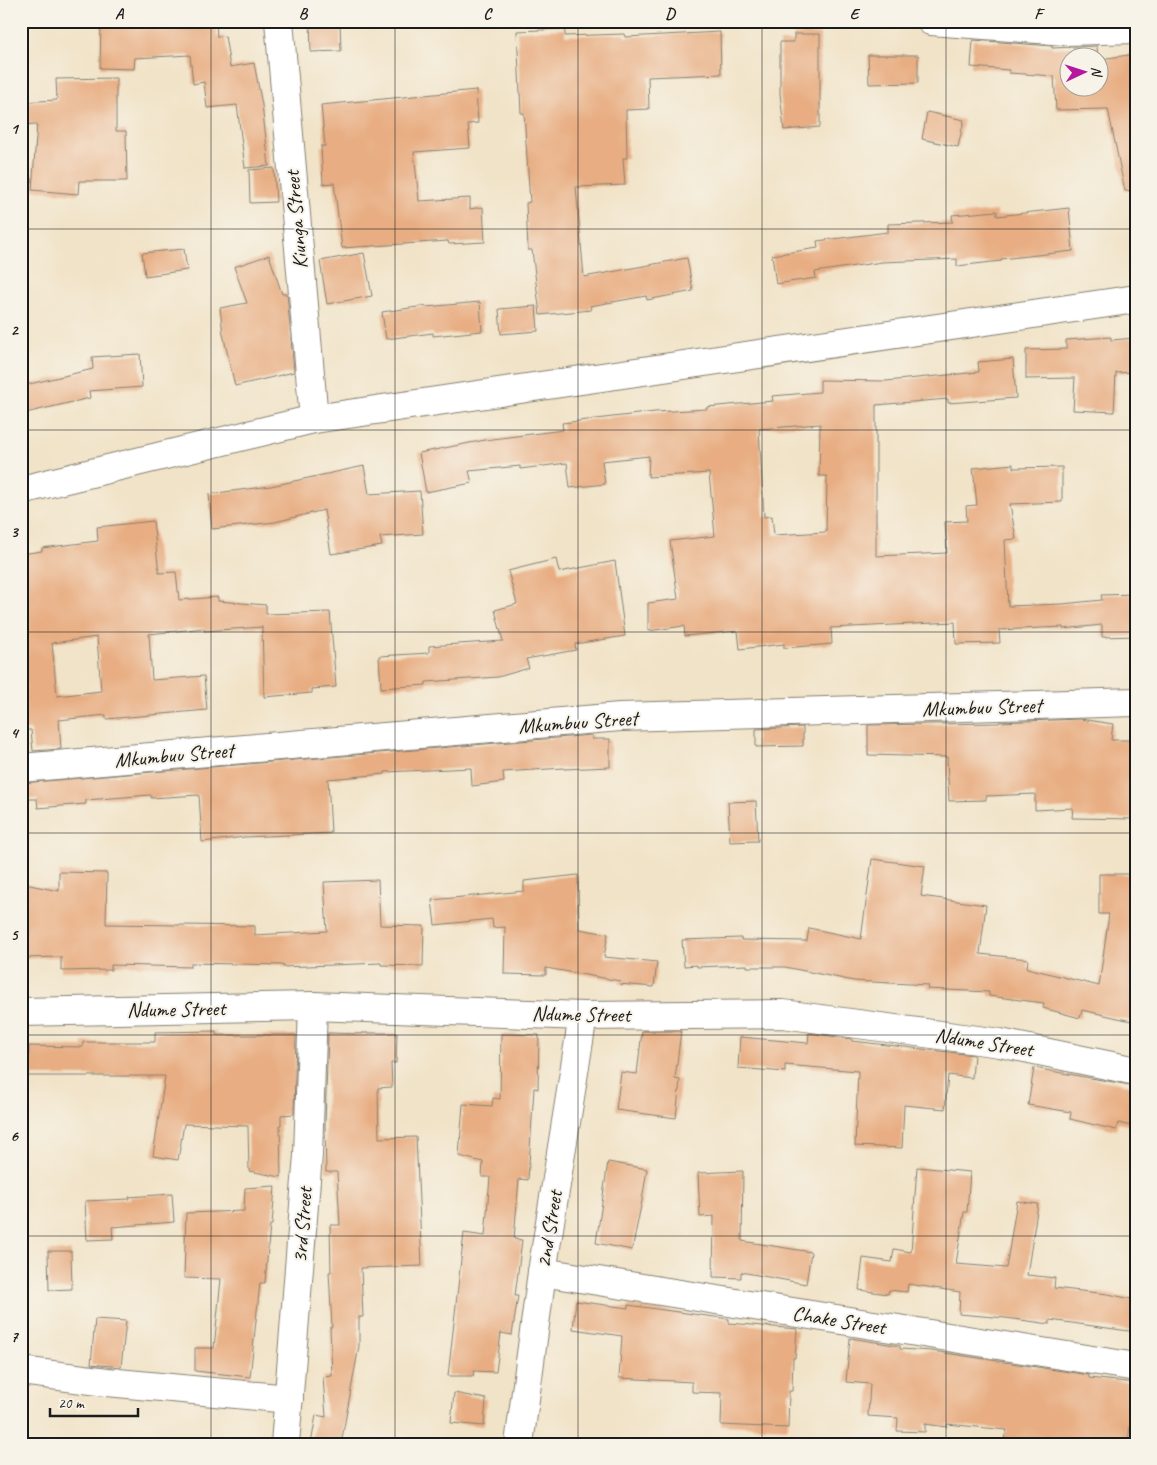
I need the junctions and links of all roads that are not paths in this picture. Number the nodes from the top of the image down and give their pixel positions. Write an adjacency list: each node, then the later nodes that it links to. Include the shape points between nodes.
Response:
1 (279, 21): 5 (main road, Kiunga Street)
2 (932, 21): 3 (main road, via 1066,31)
3 (1136, 29)
4 (1136, 299): 5 (main road)
5 (314, 419): 6 (main road)
6 (21, 490)
7 (1136, 702): 8 (main road, Mkumbuu Street, via 620,717)
8 (21, 768)
9 (313, 1006): 10 (main road, Ndume Street); 11 (main road, Ndume Street); 16 (main road, 3rd Street, via 308,1155)
10 (21, 1012)
11 (583, 1016): 12 (main road, Ndume Street, via 783,1014 1000,1043); 13 (main road, 2nd Street)
12 (1136, 1071)
13 (542, 1272): 14 (main road, Chake Street); 18 (main road, 2nd Street)
14 (1136, 1367)
15 (21, 1371): 16 (main road)
16 (289, 1400): 17 (main road, 3rd Street)
17 (285, 1444)
18 (519, 1444)

